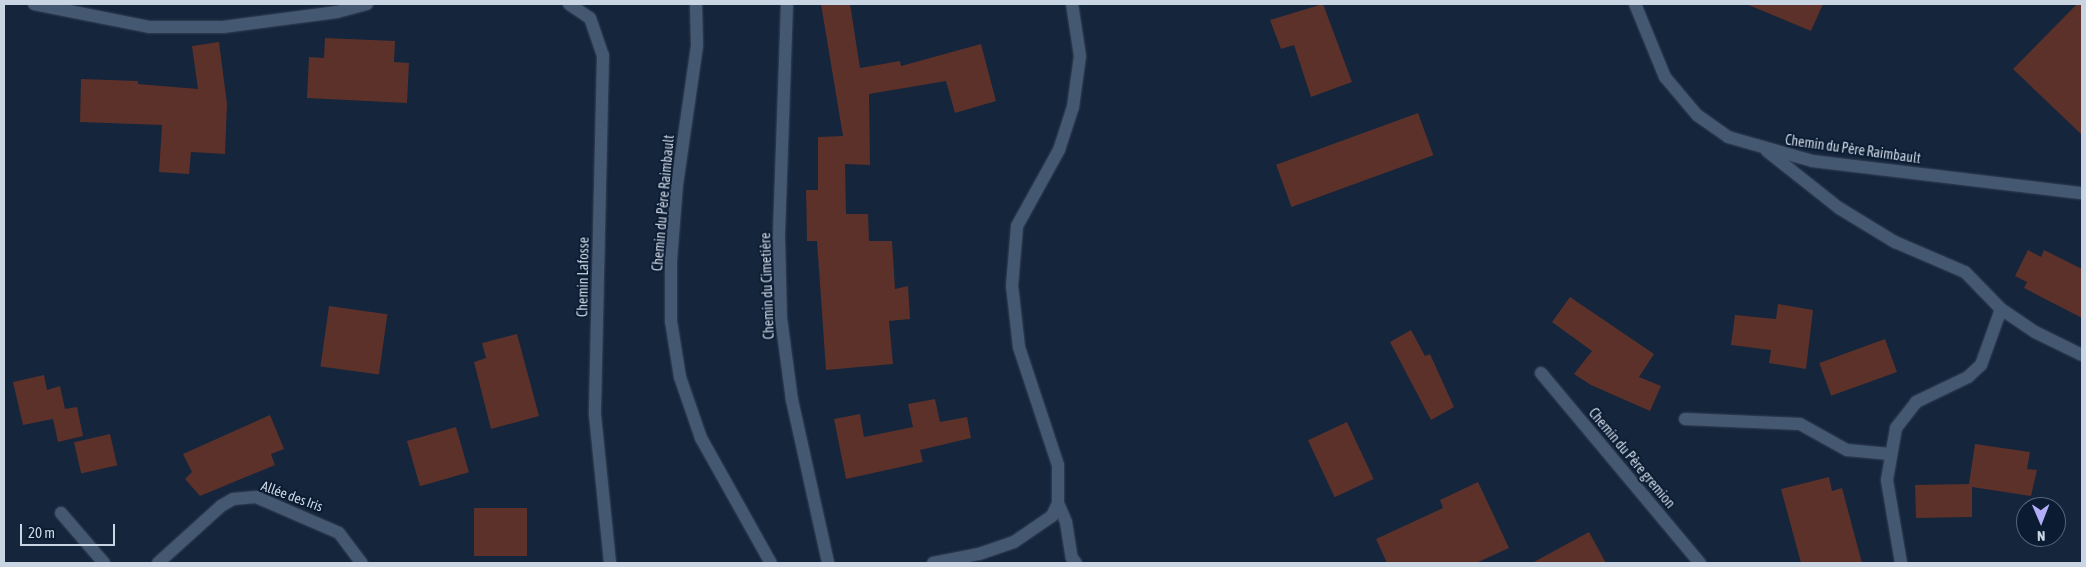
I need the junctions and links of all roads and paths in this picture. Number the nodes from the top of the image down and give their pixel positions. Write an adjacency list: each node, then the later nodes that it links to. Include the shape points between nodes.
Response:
1 (34, 4): 2 (street, via 149,27 223,26 337,12)
2 (367, 4)
3 (569, 4): 20 (street, Chemin Lafosse, via 590,18 603,55 595,415)
4 (696, 4): 21 (street, Chemin du Père Raimbault, via 698,46 677,184 670,260 671,321 680,377 701,438)
5 (787, 4): 22 (street, Chemin du Cimetière, via 779,238 781,318 792,400)
6 (1072, 4): 15 (street, via 1080,56 1073,107 1059,150 1017,226 1012,286 1019,347 1058,465)
7 (1635, 4): 8 (street, Chemin du Père Raimbault, via 1665,77 1697,115 1728,138)
8 (1768, 151): 9 (street, Chemin du Père Raimbault, via 1812,161); 10 (street, via 1839,208 1887,238 1965,272)
9 (2082, 193)
10 (2002, 309): 11 (street, via 2036,332); 14 (street, via 1981,365 1968,377 1916,402 1896,428)
11 (2082, 355)
12 (1541, 373): 25 (street, Chemin du Père gremion)
13 (1685, 419): 14 (street, via 1800,424 1847,450)
14 (1890, 454): 26 (street, via 1887,480)
15 (1058, 502): 23 (street, via 1052,516 1014,542 979,554); 24 (street)
16 (61, 513): 17 (street)
17 (104, 563)
18 (158, 563): 19 (street, Allée des Iris, via 232,498 256,497 339,534)
19 (362, 563)
20 (610, 563)
21 (771, 563)
22 (828, 563)
23 (932, 563)
24 (1076, 563)
25 (1700, 563)
26 (1901, 563)

